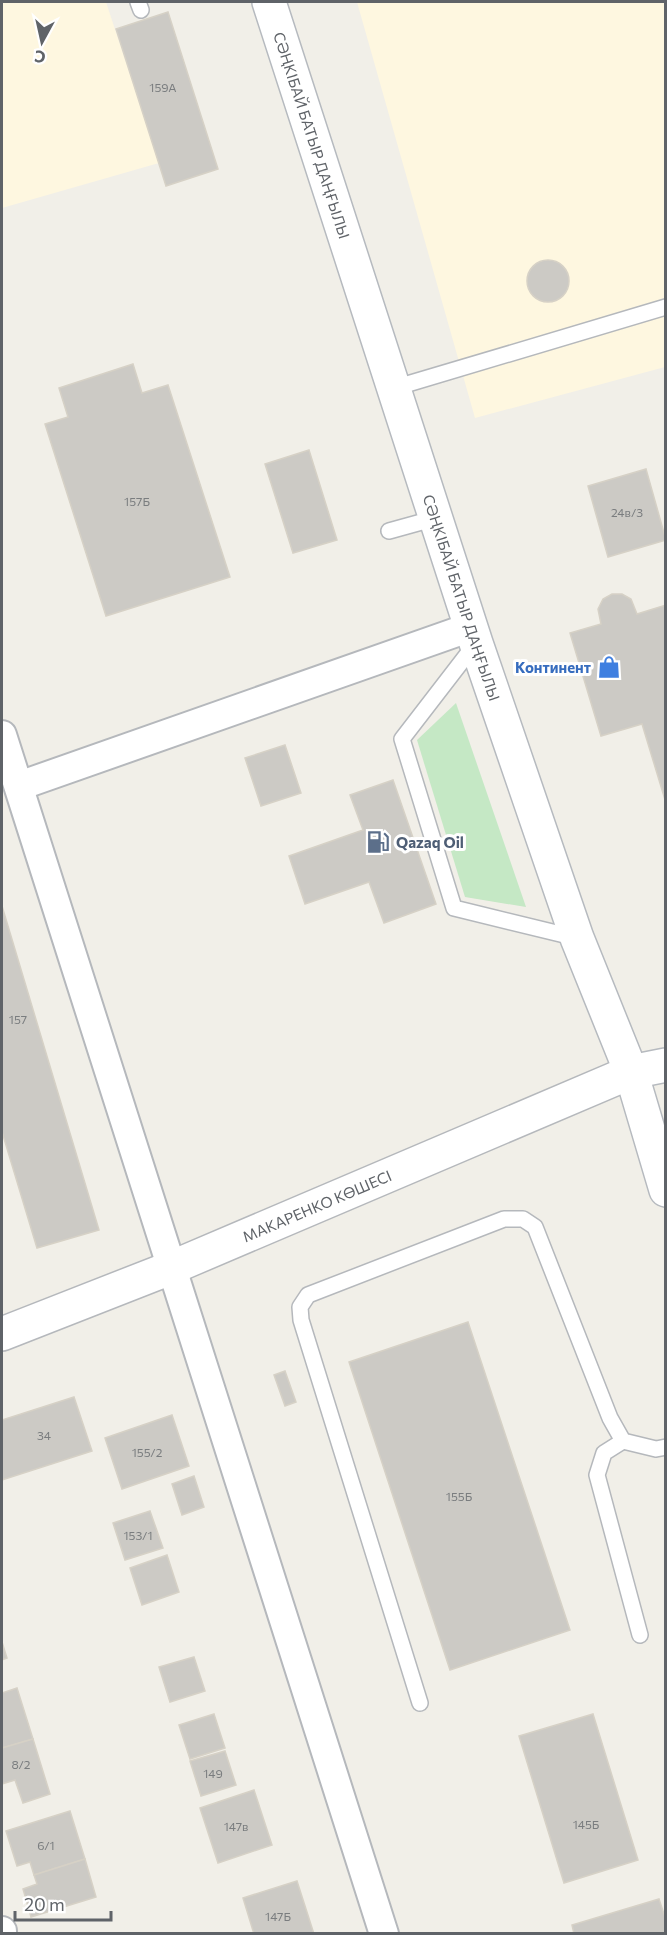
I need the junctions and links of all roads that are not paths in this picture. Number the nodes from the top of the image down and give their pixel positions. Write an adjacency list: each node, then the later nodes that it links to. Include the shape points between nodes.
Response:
1 (269, 2): 3 (main road, СӘҢКІБАЙ БАТЫР ДАҢҒЫЛЫ)
2 (666, 307): 3 (lane)
3 (394, 388): 4 (main road, СӘҢКІБАЙ БАТЫР ДАҢҒЫЛЫ)
4 (436, 518): 5 (lane); 6 (main road, СӘҢКІБАЙ БАТЫР ДАҢҒЫЛЫ)
5 (389, 531)
6 (473, 635): 8 (street); 9 (main road, СӘҢКІБАЙ БАТЫР ДАҢҒЫЛЫ); 9 (lane, via 402,739 454,908)
7 (2, 741): 8 (street)
8 (19, 786): 13 (street)
9 (577, 938): 11 (main road, СӘҢКІБАЙ БАТЫР ДАҢҒЫЛЫ)
10 (666, 1065): 11 (main road, МАКАРЕНКО КӨШЕСІ)
11 (631, 1072): 12 (main road, СӘҢКІБАЙ БАТЫР ДАҢҒЫЛЫ); 13 (main road, МАКАРЕНКО КӨШЕСІ)
12 (666, 1190)
13 (173, 1267): 14 (main road, МАКАРЕНКО КӨШЕСІ); 19 (street)
14 (2, 1334)
15 (623, 1441): 16 (lane, via 656,1449); 17 (lane, via 604,1453 597,1475); 18 (lane, via 610,1418 535,1227 523,1219 504,1219 308,1295 300,1307 301,1320)
16 (666, 1447)
17 (640, 1635)
18 (420, 1703)
19 (384, 1934)

